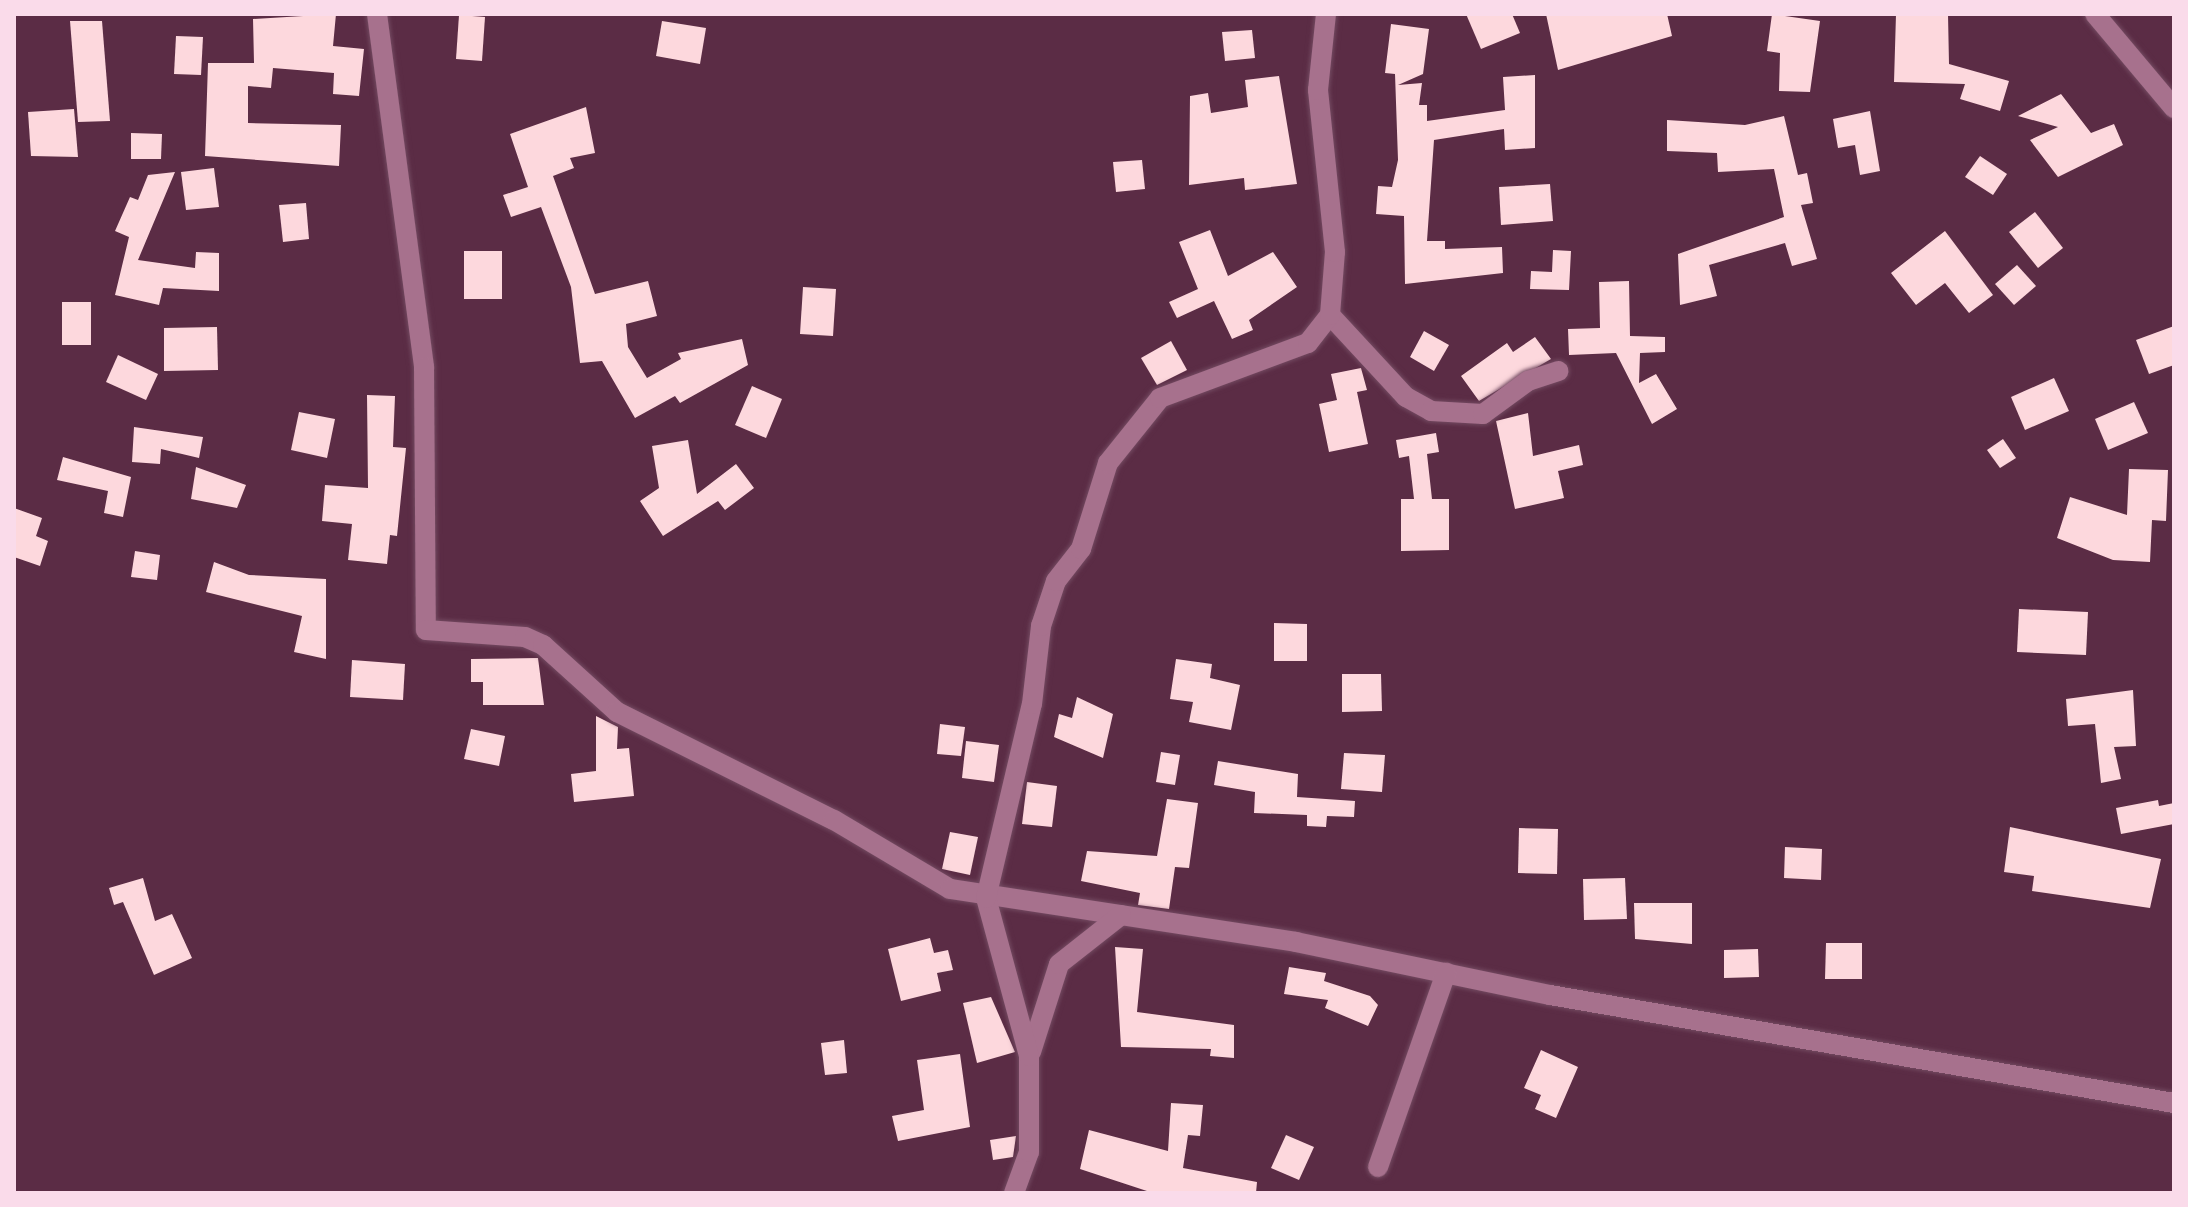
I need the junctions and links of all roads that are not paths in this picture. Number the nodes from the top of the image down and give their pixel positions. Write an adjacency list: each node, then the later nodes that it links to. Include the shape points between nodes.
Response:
1 (377, 14): 7 (street, via 424,367 426,630 525,637 543,645 617,712 834,820 915,873)
2 (1326, 14): 5 (street, via 1318,90 1335,252)
3 (2095, 14): 4 (street)
4 (2174, 108)
5 (1330, 315): 6 (street, via 1406,397 1431,411 1483,414 1528,381); 7 (street, via 1308,343 1160,398 1108,463 1081,549 1056,581 1041,626 1032,704)
6 (1558, 371)
7 (986, 898): 8 (street); 10 (street)
8 (1121, 915): 9 (street); 10 (street, via 1059,964)
9 (1446, 973): 11 (street); 12 (street)
10 (1029, 1056): 13 (street, via 1029,1152)
11 (2174, 1103)
12 (1378, 1167)
13 (1014, 1193)

